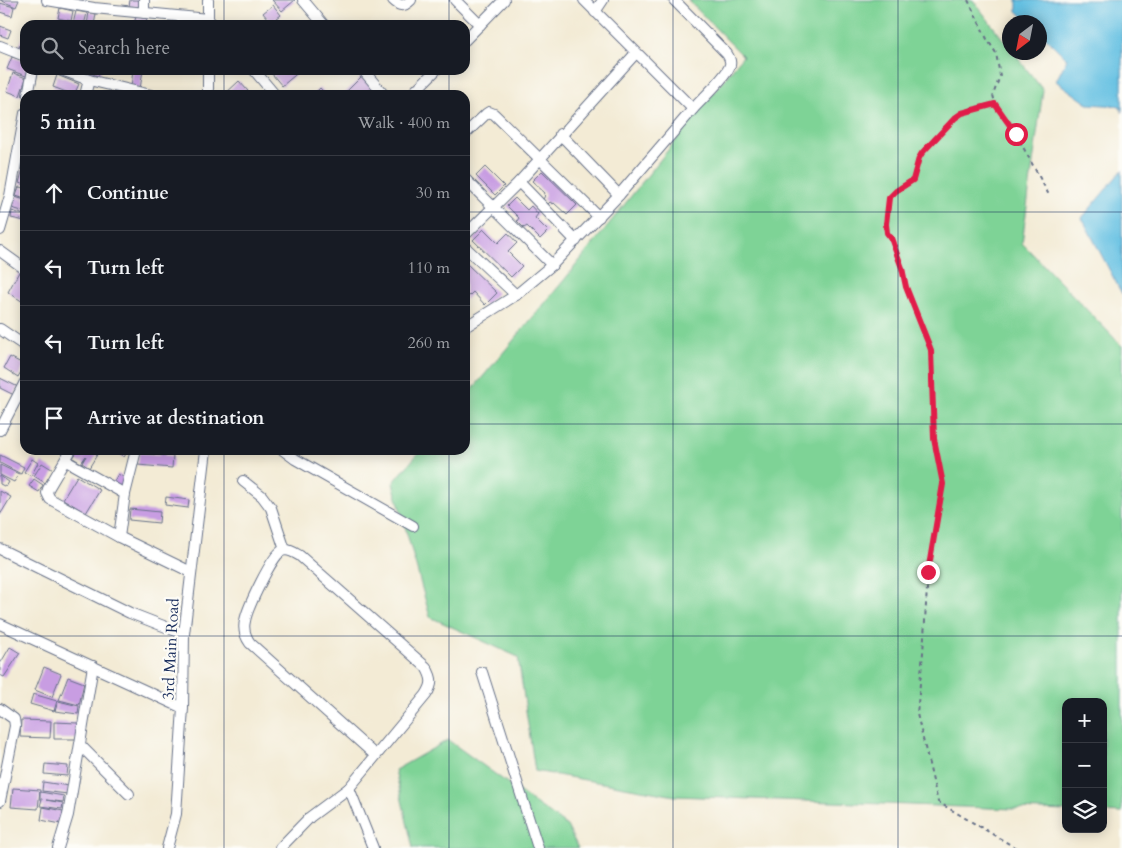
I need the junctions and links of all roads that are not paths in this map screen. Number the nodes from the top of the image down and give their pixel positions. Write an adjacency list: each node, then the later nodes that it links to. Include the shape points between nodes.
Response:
1 (48, 0): 13 (street)
2 (144, 0): 13 (street)
3 (208, 0): 15 (street)
4 (303, 0): 16 (street)
5 (393, 0): 6 (street, via 402,6)
6 (411, 0)
7 (455, 0): 17 (street)
8 (504, 0): 17 (street)
9 (584, 0): 12 (street)
10 (604, 0): 12 (street)
11 (674, 0): 36 (street, via 727,54 730,61 725,74)
12 (595, 12): 20 (street)
13 (144, 13): 14 (street)
14 (190, 20)
15 (210, 20)
16 (320, 20)
17 (480, 24): 18 (street)
18 (470, 35)
19 (0, 46): 21 (street)
20 (636, 53): 36 (street); 38 (street)
21 (20, 54)
22 (32, 75): 29 (street)
23 (76, 75): 28 (street)
24 (208, 75): 32 (street)
25 (258, 75): 33 (street)
26 (367, 75): 34 (street)
27 (431, 75): 35 (street)
28 (89, 80): 30 (street); 31 (street)
29 (29, 90)
30 (86, 90)
31 (130, 90)
32 (208, 90)
33 (271, 90)
34 (380, 90)
35 (416, 90)
36 (693, 109): 43 (street)
37 (470, 129): 40 (street, via 486,114 492,113)
38 (560, 134): 40 (street); 43 (street)
39 (20, 140): 46 (street)
40 (539, 158): 41 (street); 45 (street)
41 (519, 182): 44 (street); 48 (street)
42 (470, 184): 44 (street)
43 (619, 195): 45 (street)
44 (494, 207): 47 (street); 52 (street)
45 (599, 217): 48 (street)
46 (0, 230)
47 (470, 230)
48 (576, 241): 52 (street)
49 (0, 250): 51 (street)
50 (470, 252): 53 (street)
51 (20, 265)
52 (552, 265): 53 (street)
53 (516, 295): 54 (street)
54 (470, 324)
55 (0, 329): 56 (street)
56 (20, 343)
57 (20, 392): 58 (street)
58 (0, 430)
59 (69, 455): 63 (street)
60 (135, 455): 65 (street)
61 (205, 455): 70 (street, 3rd Main Road)
62 (290, 455): 66 (street)
63 (66, 461): 65 (street); 67 (street, via 48,489 50,499)
64 (243, 481): 69 (street, via 271,508)
65 (125, 494): 67 (street)
66 (413, 526)
67 (119, 537): 70 (street)
68 (0, 550): 72 (street, via 130,613)
69 (285, 550): 78 (street, via 276,555 250,607 245,620 245,636); 78 (street, via 300,556 426,667 432,677 426,695)
70 (191, 572): 72 (street, 3rd Main Road)
71 (0, 624): 73 (street)
72 (184, 634): 75 (street, 3rd Main Road)
73 (93, 666): 75 (street); 77 (street)
74 (482, 672): 87 (street)
75 (183, 708): 84 (street, 3rd Main Road, via 176,814)
76 (0, 709): 80 (street, via 14,719 16,726)
77 (80, 745): 81 (street); 83 (street, via 68,815)
78 (375, 755): 79 (street)
79 (349, 788): 85 (street, via 310,817); 86 (street)
80 (1, 789): 82 (street)
81 (129, 794)
82 (0, 801)
83 (58, 848)
84 (167, 848)
85 (280, 848)
86 (373, 848)
87 (538, 848)

